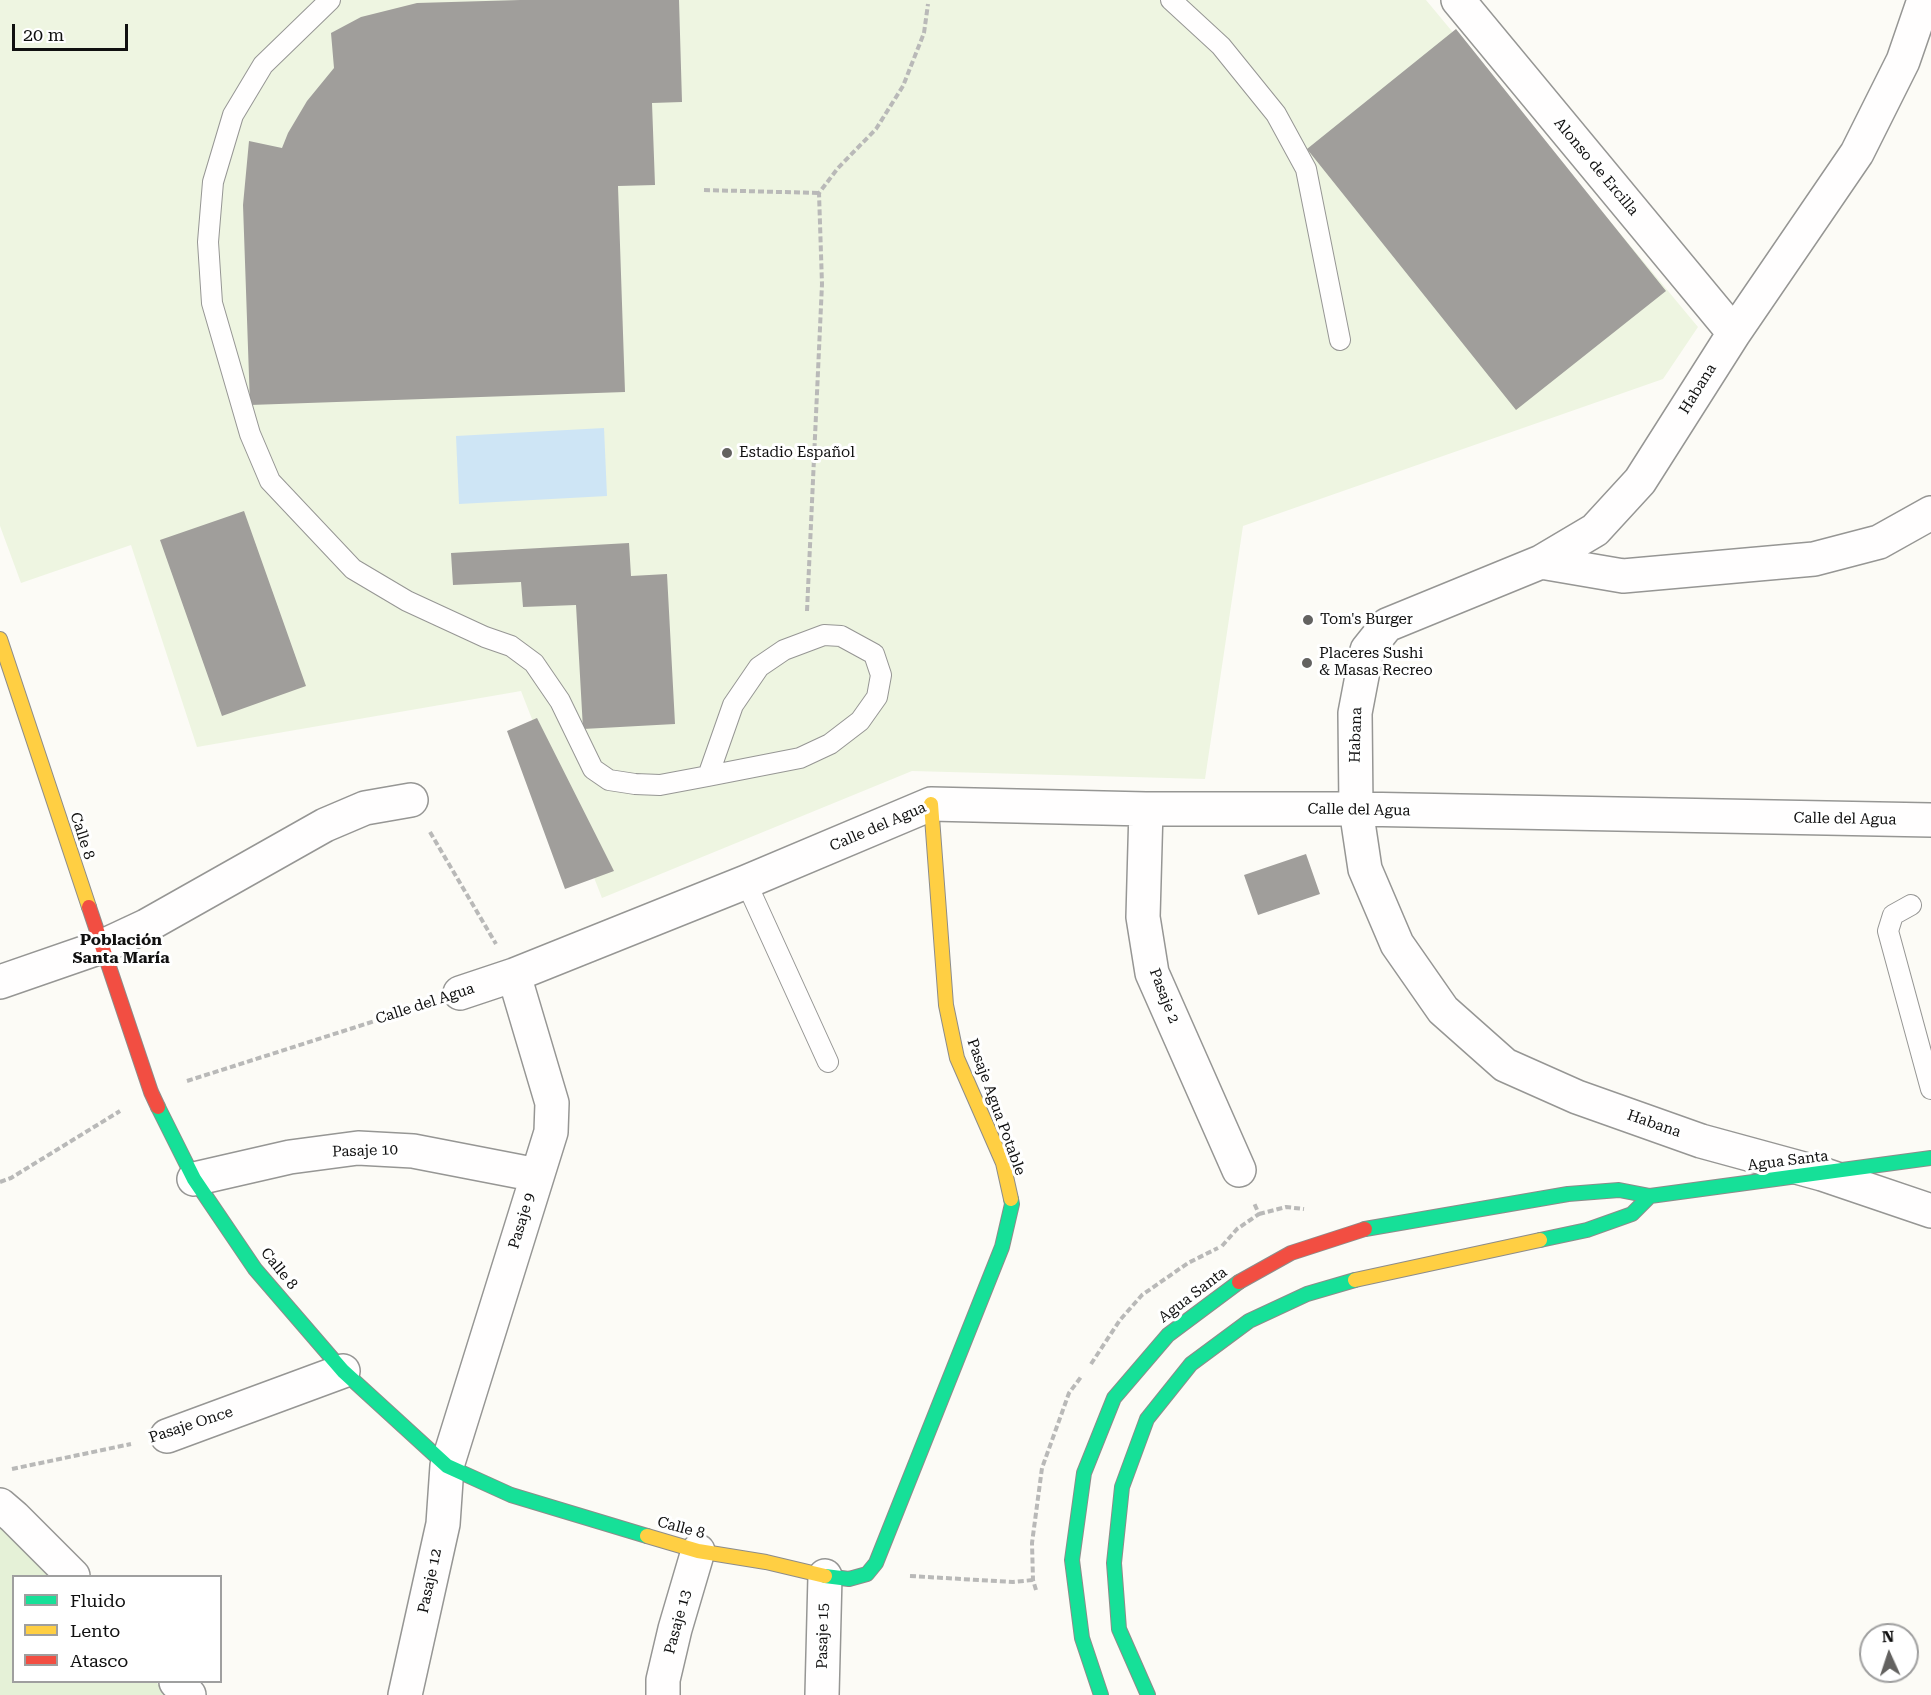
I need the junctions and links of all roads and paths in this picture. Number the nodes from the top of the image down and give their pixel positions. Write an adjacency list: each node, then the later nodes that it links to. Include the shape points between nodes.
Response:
1 (330, 0): 14 (lane, via 264,65 233,116 213,182 208,242 212,303 250,434 270,482 353,569 407,601 511,646 534,663 560,701 593,769 609,780 660,784)
2 (1171, 0): 9 (lane, via 1221,46 1276,114 1306,170)
3 (1458, 0): 8 (street, Alonso de Ercilla)
4 (1924, 0): 8 (street, Habana, via 1903,62 1857,153)
5 (928, 4): 7 (path, via 924,33 903,86 876,129)
6 (704, 190): 7 (path)
7 (819, 193): 13 (path, via 822,284)
8 (1734, 333): 11 (street, Habana, via 1640,481 1595,530)
9 (1340, 340)
10 (1931, 513): 11 (street, via 1879,542 1814,559 1623,576)
11 (1541, 562): 18 (street, Habana, via 1387,625 1367,650 1355,713)
12 (0, 639): 22 (street, Calle 8)
13 (806, 643): 14 (lane, via 784,650 759,667 734,705); 14 (lane, via 824,635 841,636 874,654 881,675 877,697 866,713 830,744 800,758)
14 (708, 776)
15 (411, 800): 22 (street, via 365,808 325,825 146,926); 23 (path)
16 (931, 804): 17 (street, Calle del Agua); 20 (street, Calle del Agua); 46 (street, Pasaje Agua Potable, via 948,1015 957,1058 1003,1163 1012,1204 1002,1247 876,1563)
17 (1146, 809): 18 (street, Calle del Agua); 30 (street, Pasaje 2, via 1143,917 1152,973)
18 (1356, 809): 19 (street, Calle del Agua); 31 (street, Habana, via 1365,869 1397,944 1443,1010 1504,1065 1577,1097 1701,1141)
19 (1931, 820)
20 (746, 882): 23 (street, Calle del Agua); 26 (lane)
21 (1911, 905): 27 (lane, via 1893,915 1888,931)
22 (101, 946): 24 (street); 28 (street, Calle 8)
23 (514, 975): 25 (street, Calle del Agua); 32 (street, Pasaje 9, via 552,1103 551,1132)
24 (0, 982)
25 (460, 993): 28 (path, Calle del Agua)
26 (828, 1062)
27 (1931, 1089)
28 (151, 1092): 33 (street, Calle 8); 34 (path, Calle del Agua)
29 (1931, 1158): 31 (street, Agua Santa)
30 (1239, 1170): 38 (path)
31 (1822, 1174): 35 (street, Agua Santa); 37 (street, Habana)
32 (537, 1175): 33 (street, Pasaje 10, via 413,1150 358,1148 290,1157); 42 (street, Pasaje 9)
33 (194, 1179): 40 (street, Calle 8, via 255,1269)
34 (0, 1182)
35 (1650, 1196): 55 (street, Agua Santa, via 1619,1190 1568,1194 1355,1231 1291,1253 1231,1286 1168,1335 1114,1398 1084,1473 1072,1560 1082,1638); 56 (street, via 1632,1214 1587,1230 1367,1276 1307,1294 1249,1321 1191,1364 1147,1419 1122,1486 1114,1563 1119,1629)
36 (1305, 1209): 38 (path, via 1286,1207)
37 (1931, 1210)
38 (1259, 1214): 39 (path, via 1237,1228)
39 (1222, 1246)
40 (343, 1371): 41 (street, Pasaje Once); 42 (street, Calle 8)
41 (167, 1436): 43 (path, Pasaje Once)
42 (447, 1466): 45 (street, Calle 8, via 510,1495); 52 (street, Pasaje 12, via 442,1524)
43 (11, 1469)
44 (0, 1505): 47 (street)
45 (698, 1551): 48 (street, Calle 8); 53 (street, Pasaje 13, via 675,1629)
46 (867, 1574): 48 (street, Calle 8, via 849,1579); 49 (path)
47 (72, 1575)
48 (825, 1576): 54 (street, Pasaje 15)
49 (1033, 1580)
50 (177, 1683): 51 (street)
51 (189, 1695)
52 (405, 1695)
53 (663, 1695)
54 (822, 1695)
55 (1101, 1695)
56 (1148, 1695)

